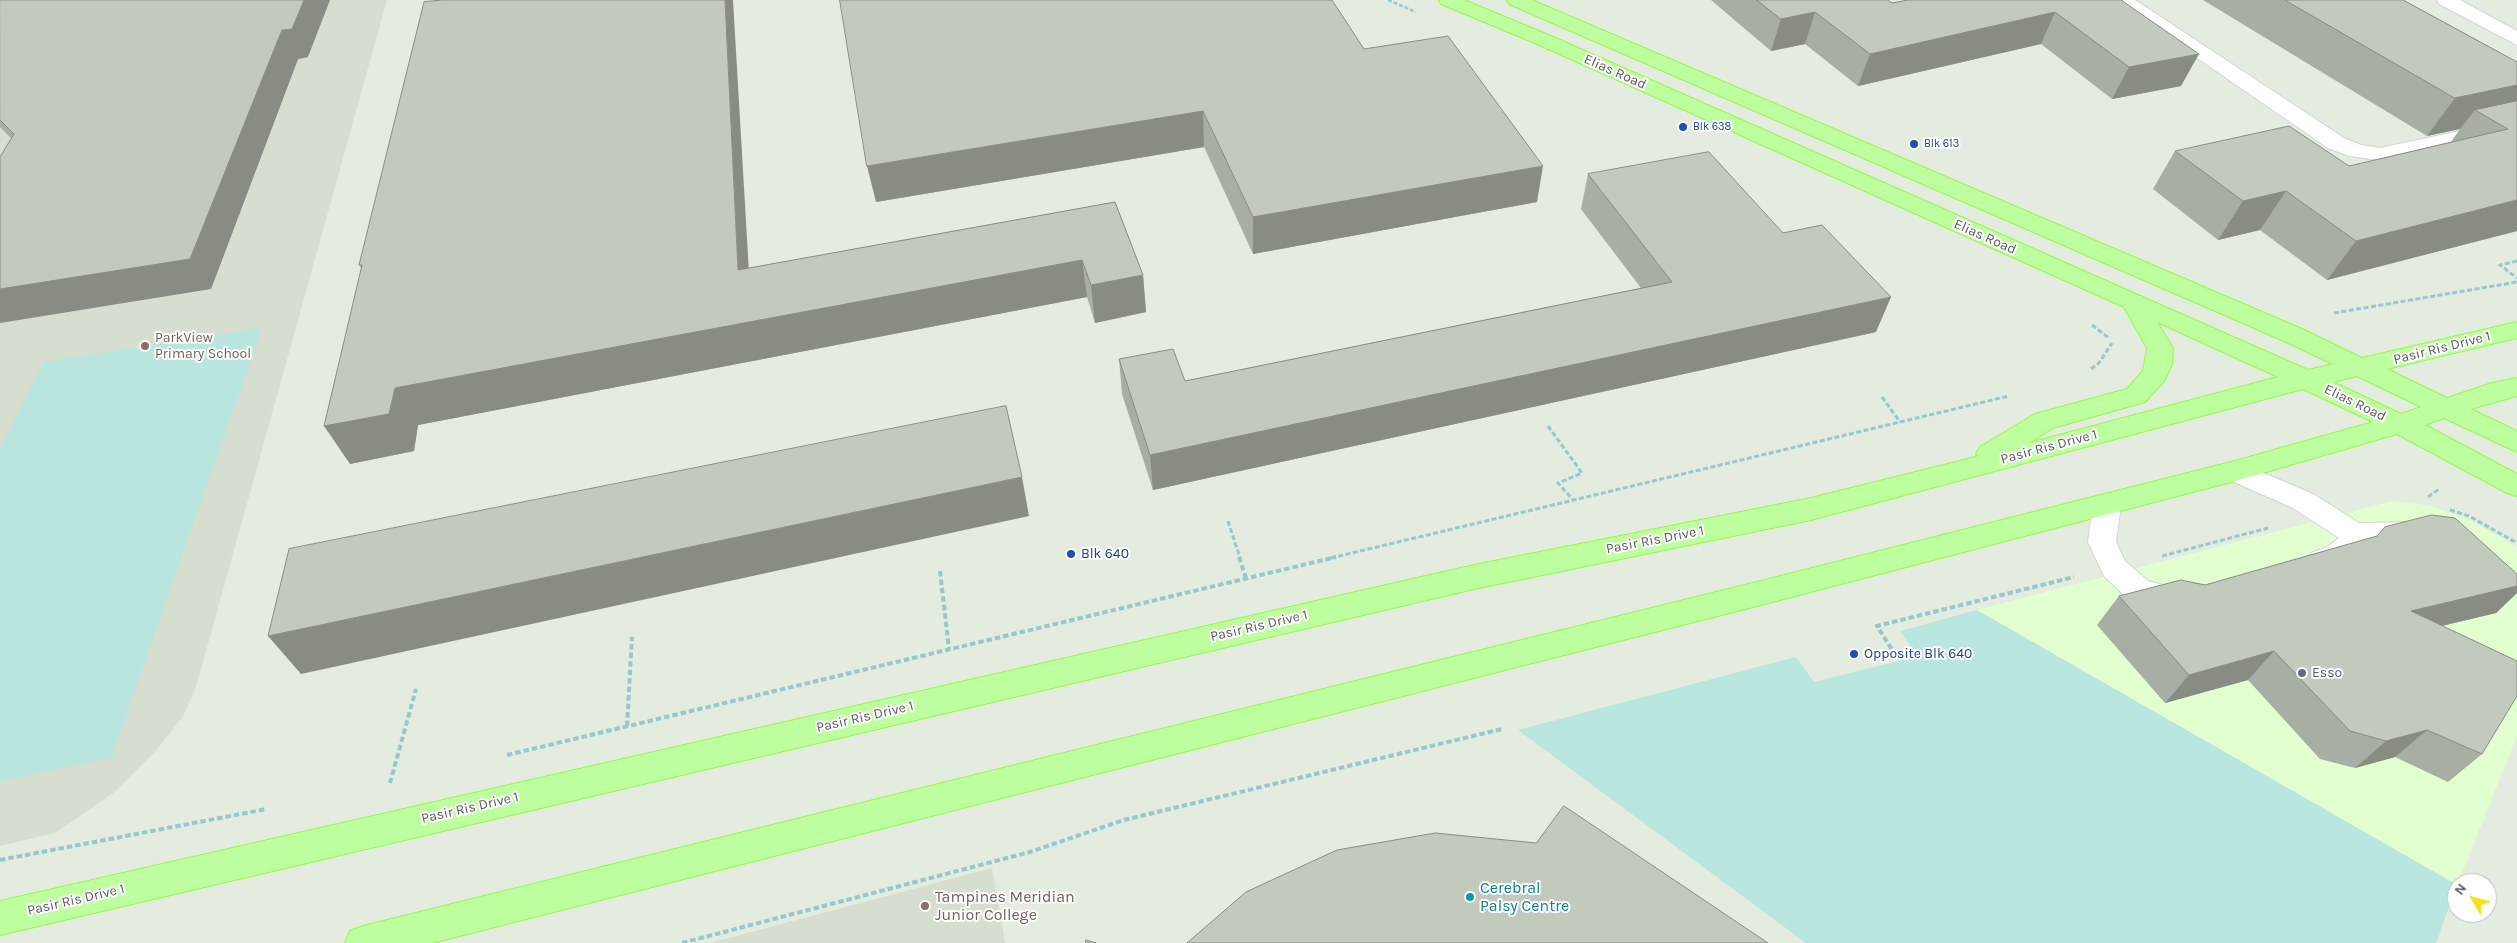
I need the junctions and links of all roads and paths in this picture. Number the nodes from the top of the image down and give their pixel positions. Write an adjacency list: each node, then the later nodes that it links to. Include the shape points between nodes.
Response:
1 (1388, 0): 6 (path)
2 (1448, 0): 11 (main road, Elias Road)
3 (1516, 0): 14 (main road, Elias Road)
4 (2122, 0): 8 (lane, via 2336,143 2357,151 2380,154)
5 (2446, 0): 7 (lane)
6 (1422, 15)
7 (2517, 39)
8 (2517, 125)
9 (2517, 261): 10 (path, via 2500,265)
10 (2517, 278)
11 (2133, 302): 16 (main road, Elias Road); 25 (main road, via 2160,348 2155,375 2136,396 2044,421)
12 (2090, 323): 15 (path, via 2112,341 2099,363)
13 (2517, 330): 14 (main road, Pasir Ris Drive 1)
14 (2364, 367): 16 (main road, Pasir Ris Drive 1); 20 (main road, Elias Road)
15 (2083, 376)
16 (2305, 379): 22 (main road, Elias Road); 25 (main road, Pasir Ris Drive 1)
17 (2517, 387): 20 (main road)
18 (2018, 394): 21 (path)
19 (1882, 397): 21 (path)
20 (2447, 408): 22 (main road); 24 (main road, Elias Road)
21 (1900, 422): 29 (path)
22 (2400, 424): 26 (main road); 28 (main road, Elias Road)
23 (1548, 426): 29 (path, via 1582,473 1558,484)
24 (2517, 442)
25 (1964, 470): 55 (main road, Pasir Ris Drive 1, via 1811,509 1474,577)
26 (2235, 471): 30 (main road); 33 (lane, via 2279,489)
27 (2442, 486): 31 (path, via 2424,501)
28 (2517, 486)
29 (1573, 500): 41 (path)
30 (2107, 504): 38 (lane, via 2102,542); 56 (main road)
31 (2433, 504)
32 (2442, 507): 37 (path, via 2469,516)
33 (2322, 514): 35 (lane); 38 (path)
34 (1228, 521): 41 (path)
35 (2354, 534): 36 (lane, via 2418,533); 39 (lane, via 2352,543 2339,556)
36 (2442, 539)
37 (2517, 542)
38 (2114, 568): 42 (lane, via 2140,591 2181,600); 45 (path, via 1877,626)
39 (2293, 569)
40 (940, 570): 44 (path)
41 (1246, 578): 44 (path)
42 (2200, 595)
43 (632, 637): 47 (path)
44 (950, 649): 47 (path)
45 (1896, 656)
46 (416, 689): 51 (path)
47 (627, 726): 49 (path)
48 (1502, 729): 57 (path, via 1124,820 1030,852)
49 (504, 755)
50 (400, 780): 51 (path)
51 (390, 783): 52 (path)
52 (382, 785)
53 (273, 808): 54 (path)
54 (0, 860)
55 (0, 918)
56 (363, 943)
57 (682, 943)

